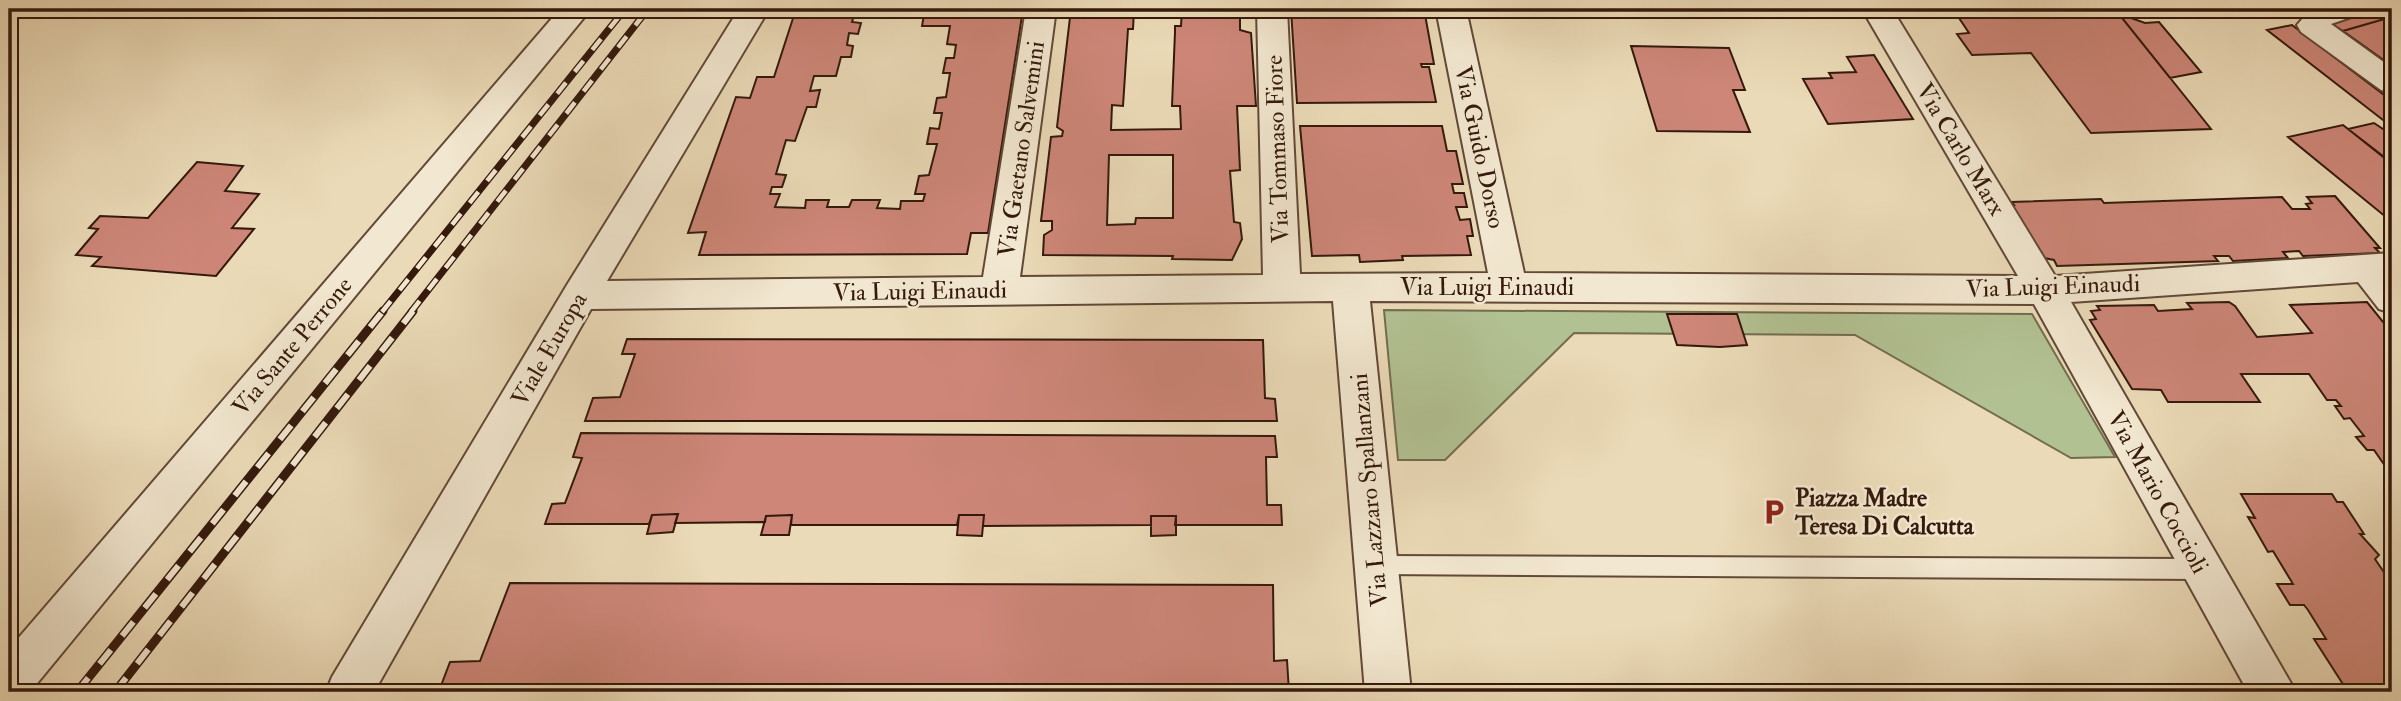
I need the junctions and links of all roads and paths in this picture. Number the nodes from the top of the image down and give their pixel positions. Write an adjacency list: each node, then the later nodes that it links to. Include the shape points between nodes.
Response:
1 (576, 9): 19 (street, Via Sante Perrone)
2 (754, 9): 15 (street, Viale Europa)
3 (1041, 9): 13 (street, Via Gaetano Salvemini)
4 (1272, 9): 11 (street, Via Tommaso Fiore)
5 (1451, 9): 10 (street, Via Guido Dorso)
6 (1877, 9): 14 (street, Via Carlo Marx)
7 (2346, 9): 8 (street, via 2320,17 2312,25)
8 (2392, 83)
9 (2379, 266): 14 (street, Via Luigi Einaudi); 16 (street)
10 (1509, 286): 12 (street, Via Luigi Einaudi); 14 (street, Via Luigi Einaudi)
11 (1282, 288): 12 (street, Via Luigi Einaudi); 13 (street, Via Luigi Einaudi)
12 (1350, 289): 17 (street, Via Lazzaro Spallanzani)
13 (1000, 290): 15 (street, Via Luigi Einaudi)
14 (2045, 290): 18 (street, Via Mario Coccioli)
15 (580, 295): 20 (street, Viale Europa)
16 (2392, 299)
17 (1376, 565): 18 (lane); 21 (street, Via Lazzaro Spallanzani)
18 (2201, 569): 22 (street, Via Mario Coccioli)
19 (9, 683)
20 (349, 692)
21 (1388, 692)
22 (2273, 692)

